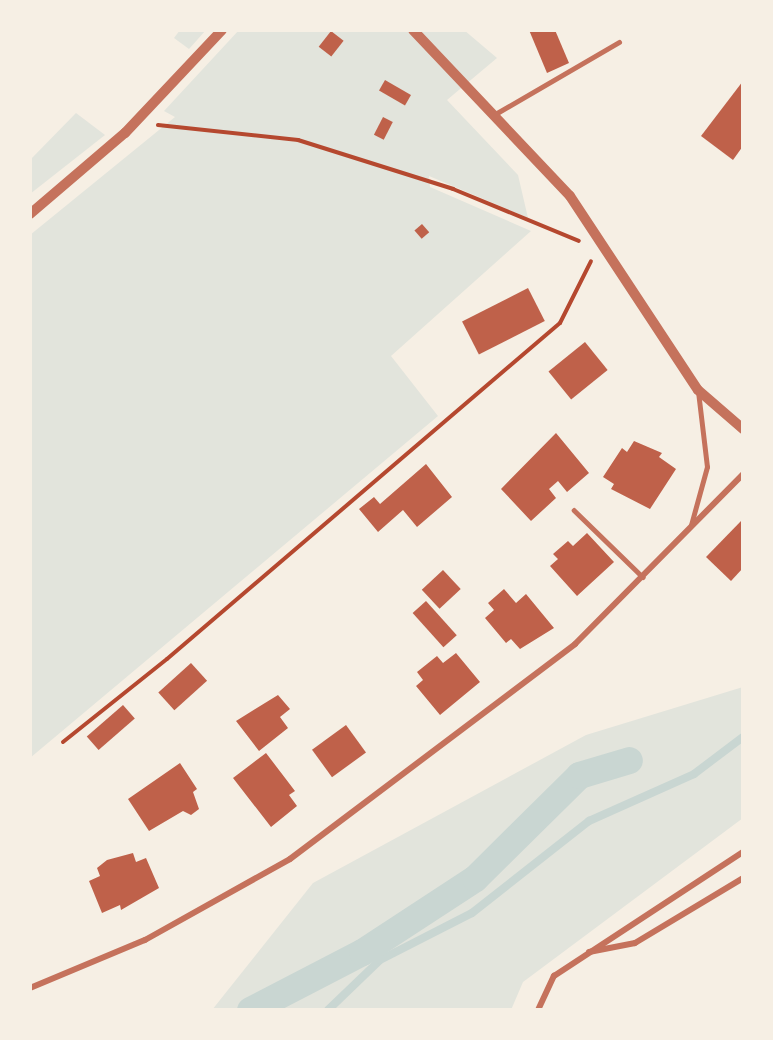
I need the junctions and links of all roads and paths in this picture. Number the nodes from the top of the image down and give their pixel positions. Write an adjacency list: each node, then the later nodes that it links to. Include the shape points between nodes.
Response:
1 (222, 30): 5 (street)
2 (412, 30): 4 (street)
3 (619, 42): 4 (lane)
4 (497, 113): 7 (street, via 570,196)
5 (135, 123): 6 (street); 7 (path, via 298,140 453,189 569,240)
6 (30, 214)
7 (600, 244): 8 (street); 14 (path, via 560,323 167,659)
8 (698, 390): 9 (street); 12 (lane, via 707,467)
9 (743, 429)
10 (743, 474): 12 (street)
11 (574, 510): 13 (lane)
12 (691, 525): 13 (street)
13 (643, 577): 18 (street, via 566,651 290,859 145,940)
14 (63, 742)
15 (743, 852): 17 (street)
16 (743, 878): 17 (street, via 635,943)
17 (586, 953): 19 (street, via 554,976)
18 (30, 988)
19 (538, 1010)

